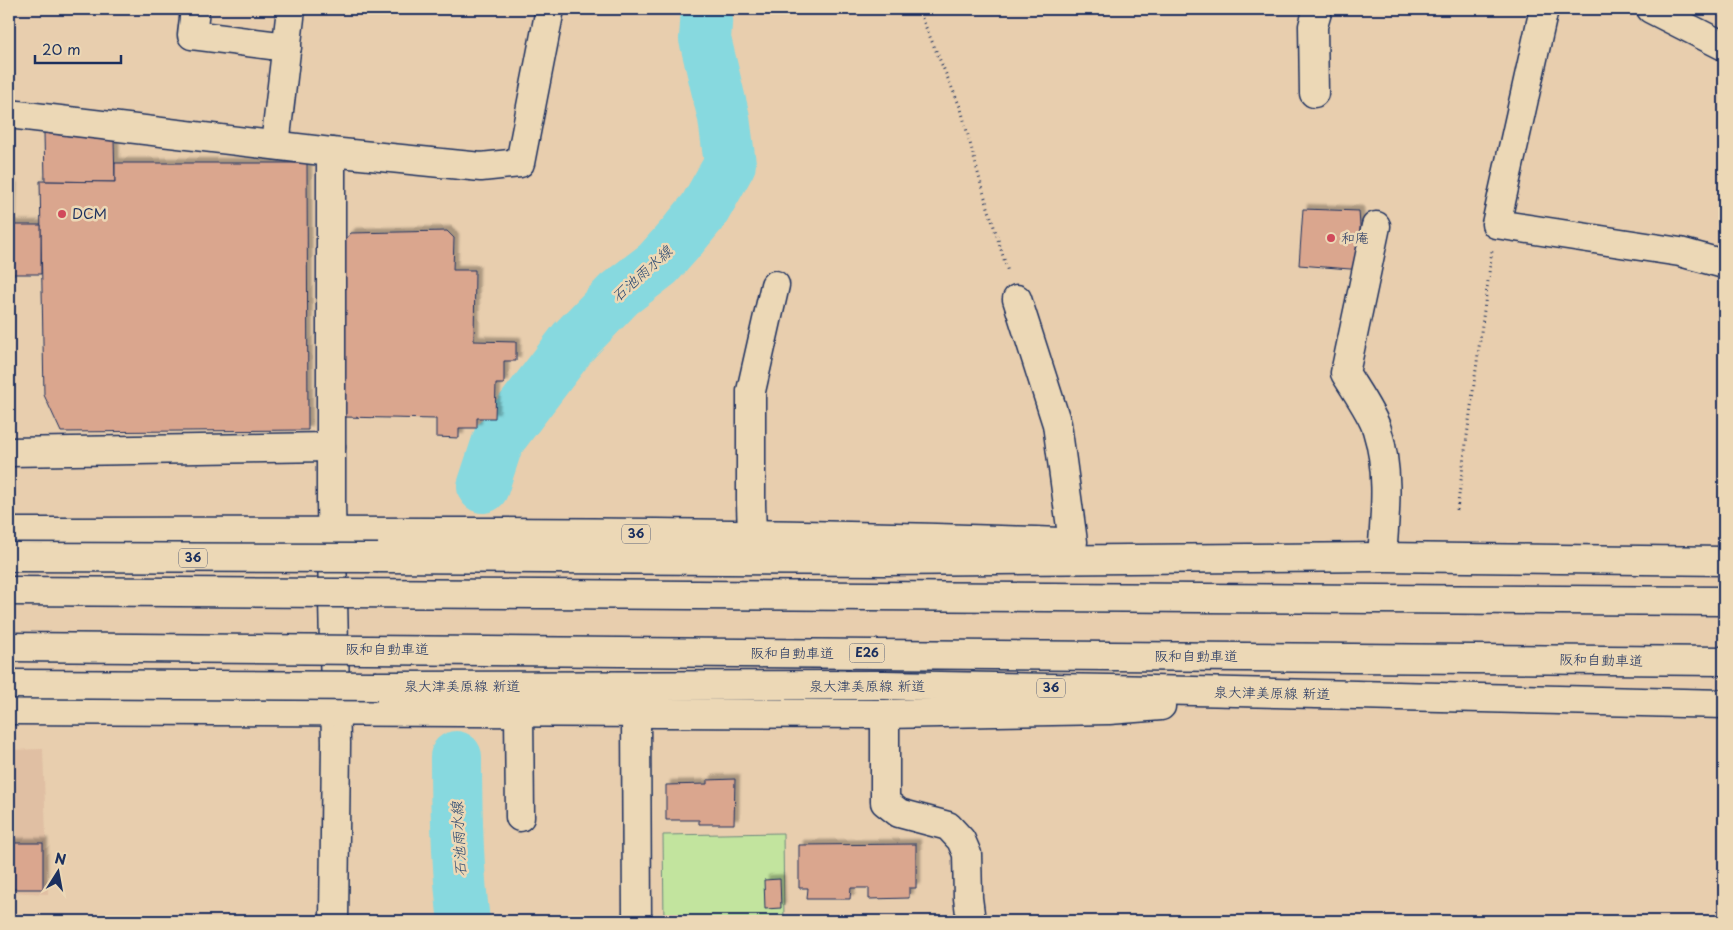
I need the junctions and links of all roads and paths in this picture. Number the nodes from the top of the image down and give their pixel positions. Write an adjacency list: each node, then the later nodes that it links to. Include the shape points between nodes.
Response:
1 (196, 9): 9 (main road, via 192,35)
2 (292, 9): 9 (main road)
3 (550, 9): 13 (main road, via 520,164 481,167)
4 (918, 9): 18 (path, via 961,109)
5 (1318, 9): 10 (main road, via 1313,26)
6 (1544, 9): 14 (main road)
7 (1651, 9): 8 (main road)
8 (1724, 46)
9 (287, 47): 12 (main road)
10 (1314, 93)
11 (9, 114): 12 (main road)
12 (275, 145): 13 (main road)
13 (330, 152): 19 (main road)
14 (1496, 224): 16 (main road, via 1680,252); 21 (path)
15 (1376, 226): 26 (main road, via 1345,373 1377,428 1385,465)
16 (1724, 264)
17 (776, 284): 24 (main road, via 751,391)
18 (1017, 299): 25 (main road, via 1057,424)
19 (331, 447): 20 (main road); 22 (main road)
20 (9, 452)
21 (1457, 510)
22 (332, 531): 23 (main road, 36); 24 (main road, 36); 38 (main road)
23 (9, 532)
24 (752, 535): 25 (main road, 36)
25 (1073, 542): 28 (main road, 36)
26 (1382, 556): 28 (main road, 36); 29 (main road, 36)
27 (9, 557): 28 (main road, 36, bridge, via 884,561)
28 (1262, 558)
29 (1724, 561)
30 (9, 591): 31 (main road, bridge)
31 (1724, 601)
32 (9, 647): 33 (main road, 阪和自動車道 / E26, bridge)
33 (1724, 661)
34 (9, 684): 35 (main road, 泉大津美原線 新道 / 36, bridge, via 884,685)
35 (1295, 694): 36 (main road, 泉大津美原線 新道 / 36); 41 (main road, 36, via 1109,710)
36 (1724, 704)
37 (9, 710): 38 (main road, 36)
38 (334, 712): 39 (main road, 36); 43 (main road)
39 (519, 713): 40 (main road, 36); 42 (main road)
40 (636, 713): 41 (main road, 36); 44 (main road)
41 (885, 714): 45 (main road, via 885,802 899,813 948,826 961,840 967,854)
42 (520, 817)
43 (334, 921)
44 (637, 921)
45 (971, 921)

